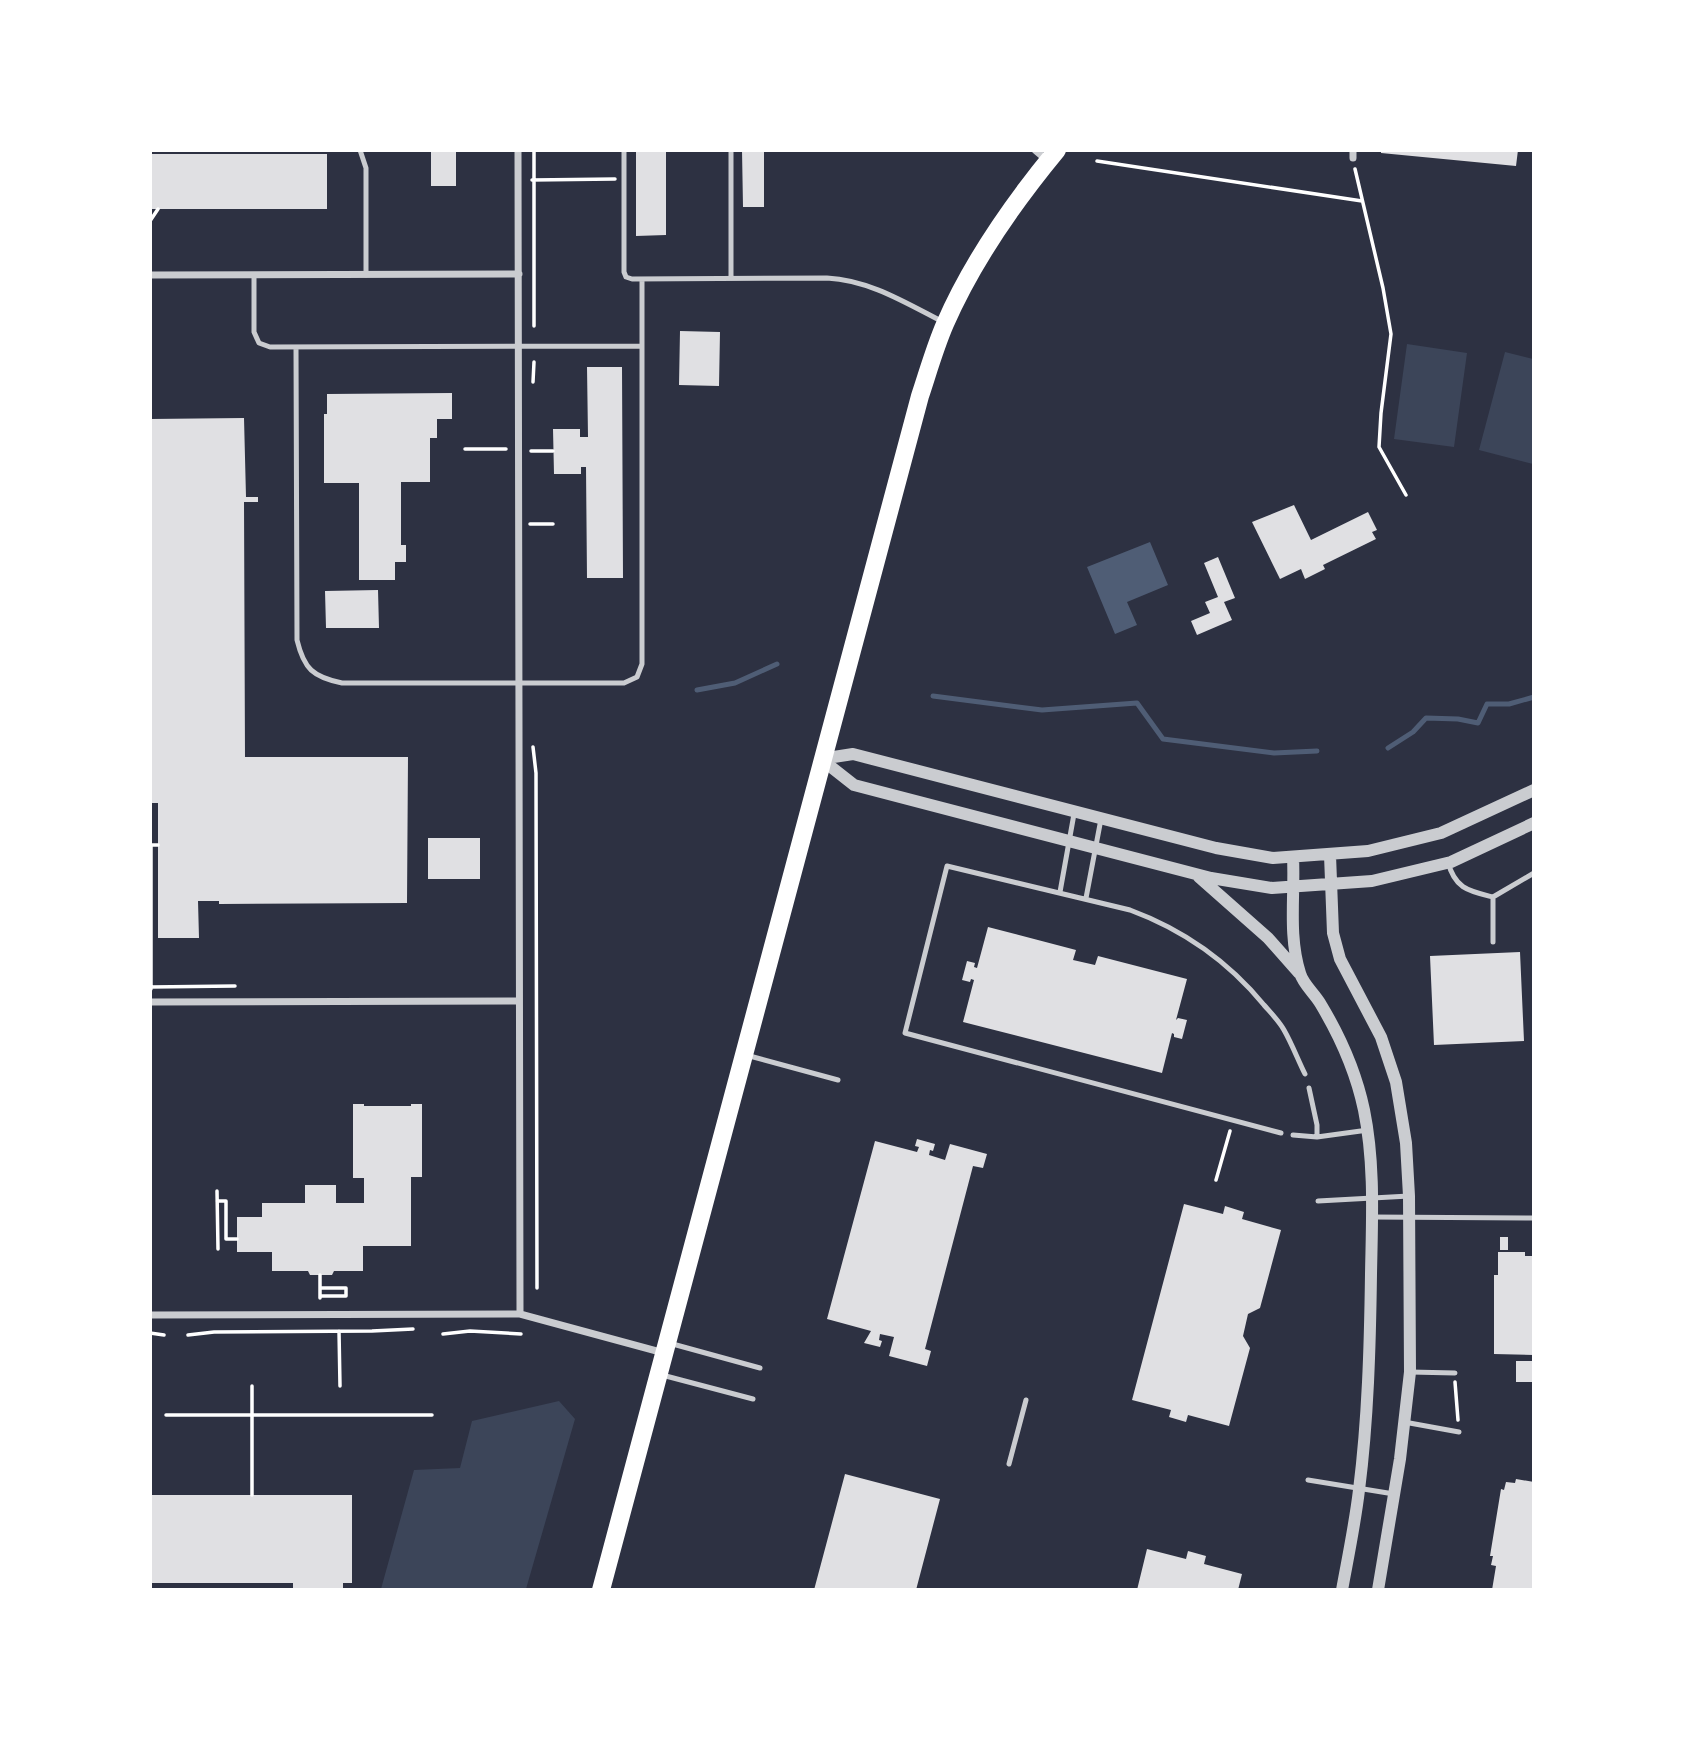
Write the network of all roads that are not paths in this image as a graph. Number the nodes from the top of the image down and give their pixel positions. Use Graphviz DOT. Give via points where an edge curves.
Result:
graph roads {
  1 [pos="360,150"];
  2 [pos="519,150"];
  3 [pos="624,150"];
  4 [pos="731,150"];
  5 [pos="1047,154"];
  6 [pos="519,274"];
  7 [pos="150,275"];
  8 [pos="254,275"];
  9 [pos="366,275"];
  10 [pos="731,278"];
  11 [pos="642,279"];
  12 [pos="945,323"];
  13 [pos="519,346"];
  14 [pos="642,346"];
  15 [pos="296,347"];
  16 [pos="519,683"];
  17 [pos="821,759"];
  18 [pos="1534,790"];
  19 [pos="1075,810"];
  20 [pos="1101,818"];
  21 [pos="1534,823"];
  22 [pos="1069,840"];
  23 [pos="1096,847"];
  24 [pos="1330,855"];
  25 [pos="1293,857"];
  26 [pos="1448,863"];
  27 [pos="1534,873"];
  28 [pos="1196,874"];
  29 [pos="1330,885"];
  30 [pos="1295,887"];
  31 [pos="1059,892"];
  32 [pos="1493,897"];
  33 [pos="1086,898"];
  34 [pos="1493,942"];
  35 [pos="1300,975"];
  36 [pos="519,1001"];
  37 [pos="151,1002"];
  38 [pos="745,1055"];
  39 [pos="1305,1074"];
  40 [pos="838,1080"];
  41 [pos="1309,1088"];
  42 [pos="1368,1130"];
  43 [pos="1281,1133"];
  44 [pos="1293,1135"];
  45 [pos="1317,1137"];
  46 [pos="1409,1196"];
  47 [pos="1372,1198"];
  48 [pos="1318,1201"];
  49 [pos="1409,1216"];
  50 [pos="1372,1217"];
  51 [pos="1534,1218"];
  52 [pos="520,1314"];
  53 [pos="150,1315"];
  54 [pos="666,1348"];
  55 [pos="761,1367"];
  56 [pos="1410,1372"];
  57 [pos="1455,1373"];
  58 [pos="659,1374"];
  59 [pos="753,1399"];
  60 [pos="1026,1400"];
  61 [pos="1404,1422"];
  62 [pos="1459,1432"];
  63 [pos="1009,1464"];
  64 [pos="1308,1480"];
  65 [pos="1359,1489"];
  66 [pos="1394,1494"];
  67 [pos="601,1590"];
  68 [pos="1342,1590"];
  69 [pos="1378,1590"];
  1 -- 9 [label="lane" via="366,168"];
  2 -- 6 [label="street"];
  3 -- 11 [label="lane" via="624,272 629,278"];
  4 -- 10 [label="lane"];
  5 -- 12 [label="main road"];
  6 -- 9 [label="street"];
  6 -- 13 [label="street"];
  7 -- 8 [label="street"];
  8 -- 9 [label="street"];
  8 -- 15 [label="lane" via="256,338 270,347"];
  10 -- 11 [label="lane"];
  10 -- 12 [label="lane" via="851,280"];
  11 -- 14 [label="lane"];
  12 -- 17 [label="main road" via="920,396"];
  13 -- 14 [label="lane"];
  13 -- 15 [label="lane"];
  13 -- 16 [label="street"];
  14 -- 16 [label="lane" via="640,671 624,683"];
  15 -- 16 [label="lane" via="297,640 301,658 310,671 342,683"];
  16 -- 36 [label="street"];
  17 -- 19 [label="street" via="853,754"];
  17 -- 22 [label="street" via="853,785"];
  17 -- 38 [label="main road"];
  18 -- 24 [label="street" via="1441,834"];
  19 -- 20 [label="street"];
  19 -- 22 [label="lane"];
  20 -- 23 [label="lane"];
  20 -- 25 [label="street" via="1216,848"];
  21 -- 26 [label="street"];
  22 -- 23 [label="street"];
  22 -- 31 [label="lane"];
  23 -- 28 [label="street"];
  23 -- 33 [label="lane"];
  24 -- 25 [label="street"];
  24 -- 29 [label="street"];
  25 -- 30 [label="street"];
  26 -- 29 [label="street" via="1372,881"];
  26 -- 32 [label="lane" via="1465,890"];
  27 -- 32 [label="lane"];
  28 -- 30 [label="street" via="1272,888"];
  28 -- 35 [label="street" via="1261,932"];
  29 -- 30 [label="street"];
  29 -- 46 [label="street" via="1340,959 1381,1037 1396,1082"];
  30 -- 35 [label="street" via="1292,919"];
  31 -- 33 [label="lane"];
  31 -- 43 [label="lane" via="947,866 905,1033"];
  32 -- 34 [label="lane"];
  33 -- 39 [label="lane" via="1156,919 1208,949 1237,974 1283,1029"];
  35 -- 42 [label="street" via="1343,1046"];
  36 -- 37 [label="street"];
  36 -- 52 [label="street"];
  38 -- 40 [label="lane"];
  38 -- 54 [label="main road"];
  41 -- 45 [label="lane"];
  42 -- 45 [label="lane"];
  42 -- 47 [label="street"];
  44 -- 45 [label="lane"];
  46 -- 47 [label="lane"];
  46 -- 49 [label="street"];
  47 -- 48 [label="lane"];
  47 -- 50 [label="street"];
  49 -- 50 [label="lane"];
  49 -- 51 [label="lane"];
  49 -- 56 [label="street"];
  50 -- 65 [label="street" via="1369,1376"];
  52 -- 53 [label="street"];
  52 -- 54 [label="street"];
  54 -- 55 [label="lane"];
  54 -- 58 [label="main road"];
  56 -- 57 [label="lane"];
  56 -- 61 [label="street"];
  58 -- 59 [label="lane"];
  58 -- 67 [label="main road"];
  60 -- 63 [label="lane"];
  61 -- 62 [label="lane"];
  61 -- 66 [label="street"];
  64 -- 65 [label="lane"];
  65 -- 66 [label="lane"];
  65 -- 68 [label="street"];
  66 -- 69 [label="street"];
}
